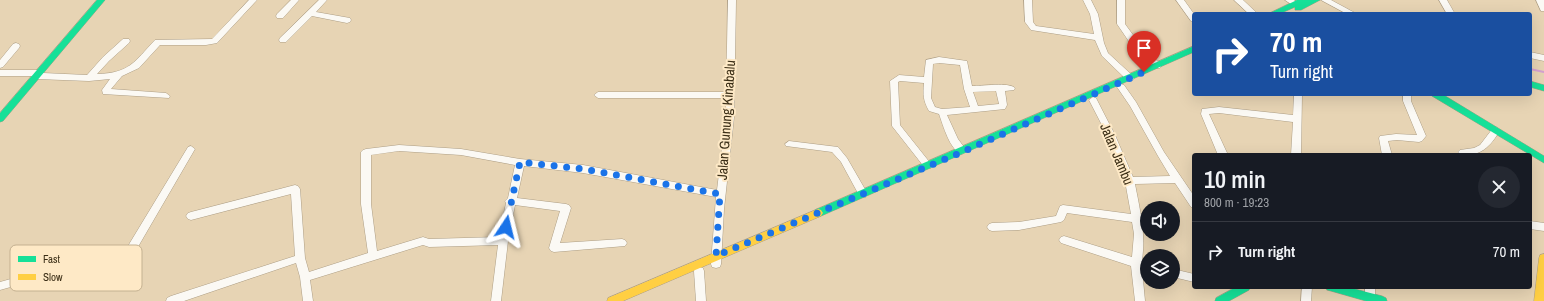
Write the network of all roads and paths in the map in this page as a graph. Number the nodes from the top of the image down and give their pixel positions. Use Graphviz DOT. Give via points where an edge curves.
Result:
graph roads {
  1 [pos="101,0"];
  2 [pos="253,0"];
  3 [pos="295,0"];
  4 [pos="323,0"];
  5 [pos="732,0"];
  6 [pos="1028,0"];
  7 [pos="1087,0"];
  8 [pos="1121,0"];
  9 [pos="1180,0"];
  10 [pos="1238,0"];
  11 [pos="1316,0"];
  12 [pos="1324,0"];
  13 [pos="1443,0"];
  14 [pos="1540,0"];
  15 [pos="1295,6"];
  16 [pos="1544,9"];
  17 [pos="1252,12"];
  18 [pos="1278,12"];
  19 [pos="1303,12"];
  20 [pos="1349,12"];
  21 [pos="1450,12"];
  22 [pos="310,13"];
  23 [pos="280,16"];
  24 [pos="1192,16"];
  25 [pos="347,20"];
  26 [pos="1100,38"];
  27 [pos="283,40"];
  28 [pos="126,41"];
  29 [pos="16,46"];
  30 [pos="1192,50"];
  31 [pos="1532,55"];
  32 [pos="1192,56"];
  33 [pos="1544,58"];
  34 [pos="0,65"];
  35 [pos="1157,66"];
  36 [pos="0,73"];
  37 [pos="118,74"];
  38 [pos="38,75"];
  39 [pos="89,78"];
  40 [pos="1130,78"];
  41 [pos="927,80"];
  42 [pos="1532,85"];
  43 [pos="1000,87"];
  44 [pos="1121,87"];
  45 [pos="1011,88"];
  46 [pos="1544,88"];
  47 [pos="968,89"];
  48 [pos="598,95"];
  49 [pos="730,95"];
  50 [pos="166,96"];
  51 [pos="1298,96"];
  52 [pos="1407,96"];
  53 [pos="1438,96"];
  54 [pos="1094,100"];
  55 [pos="975,110"];
  56 [pos="942,112"];
  57 [pos="0,119"];
  58 [pos="1298,119"];
  59 [pos="1041,120"];
  60 [pos="1496,130"];
  61 [pos="789,144"];
  62 [pos="191,148"];
  63 [pos="1463,152"];
  64 [pos="1222,153"];
  65 [pos="1296,153"];
  66 [pos="1387,153"];
  67 [pos="958,155"];
  68 [pos="1544,160"];
  69 [pos="520,162"];
  70 [pos="928,166"];
  71 [pos="1178,179"];
  72 [pos="1130,181"];
  73 [pos="720,194"];
  74 [pos="863,194"];
  75 [pos="510,201"];
  76 [pos="1192,201"];
  77 [pos="191,216"];
  78 [pos="1136,219"];
  79 [pos="1532,225"];
  80 [pos="992,227"];
  81 [pos="1544,227"];
  82 [pos="1064,240"];
  83 [pos="503,241"];
  84 [pos="622,242"];
  85 [pos="133,245"];
  86 [pos="373,256"];
  87 [pos="300,258"];
  88 [pos="1544,258"];
  89 [pos="716,260"];
  90 [pos="1136,264"];
  91 [pos="1140,265"];
  92 [pos="699,271"];
  93 [pos="1180,275"];
  94 [pos="305,277"];
  95 [pos="1192,278"];
  96 [pos="10,283"];
  97 [pos="0,286"];
  98 [pos="1238,289"];
  99 [pos="1307,289"];
  100 [pos="1347,289"];
  101 [pos="1370,292"];
  102 [pos="171,301"];
  103 [pos="308,301"];
  104 [pos="496,301"];
  105 [pos="612,301"];
  106 [pos="632,301"];
  107 [pos="701,301"];
  108 [pos="1140,301"];
  109 [pos="1220,301"];
  110 [pos="1306,301"];
  111 [pos="1382,301"];
  112 [pos="1539,301"];
  1 -- 38 [label="main road"];
  2 -- 37 [label="street" via="214,41 158,42 133,68"];
  3 -- 23 [label="street"];
  4 -- 22 [label="street"];
  5 -- 49 [label="street, Jalan Gunung Kinabalu"];
  6 -- 26 [label="street" via="1029,22 1034,28"];
  7 -- 26 [label="street" via="1094,14"];
  8 -- 35 [label="street" via="1121,24"];
  9 -- 24 [label="street"];
  10 -- 17 [label="street"];
  11 -- 15 [label="main road"];
  12 -- 20 [label="street"];
  13 -- 21 [label="street"];
  14 -- 16 [label="street"];
  15 -- 18 [label="main road"];
  15 -- 19 [label="main road"];
  22 -- 25 [label="street"];
  22 -- 27 [label="street"];
  26 -- 40 [label="street" via="1105,54"];
  28 -- 39 [label="street"];
  29 -- 34 [label="street"];
  30 -- 35 [label="main road"];
  31 -- 33 [label="street"];
  32 -- 44 [label="main road"];
  35 -- 40 [label="main road"];
  36 -- 38 [label="street"];
  37 -- 39 [label="street"];
  37 -- 50 [label="street" via="106,92"];
  38 -- 39 [label="street"];
  38 -- 57 [label="main road"];
  40 -- 59 [label="main road"];
  41 -- 47 [label="street" via="928,64 931,60 962,62 966,66"];
  41 -- 56 [label="street" via="927,98 932,109"];
  41 -- 70 [label="street" via="899,78 894,81 896,126"];
  42 -- 46 [label="main road"];
  43 -- 45 [label="street"];
  43 -- 47 [label="street"];
  43 -- 55 [label="street" via="1003,106"];
  44 -- 54 [label="main road"];
  44 -- 71 [label="street"];
  47 -- 55 [label="street"];
  48 -- 49 [label="street"];
  49 -- 73 [label="street, Jalan Gunung Kinabalu" via="730,117"];
  51 -- 58 [label="street"];
  52 -- 66 [label="street" via="1422,136 1419,139 1383,138"];
  53 -- 60 [label="main road"];
  54 -- 59 [label="main road"];
  54 -- 72 [label="street, Jalan Jambu"];
  55 -- 56 [label="street"];
  56 -- 67 [label="street"];
  58 -- 64 [label="street" via="1219,110 1206,111 1205,114"];
  58 -- 65 [label="street"];
  59 -- 67 [label="main road"];
  60 -- 63 [label="street" via="1488,144 1474,153"];
  60 -- 68 [label="main road"];
  61 -- 74 [label="street" via="835,148"];
  62 -- 85 [label="street"];
  67 -- 70 [label="main road"];
  67 -- 89 [label="main road"];
  69 -- 73 [label="street" via="583,169"];
  69 -- 75 [label="street"];
  69 -- 86 [label="street" via="428,149 366,152 366,204"];
  70 -- 74 [label="main road"];
  71 -- 72 [label="street"];
  71 -- 76 [label="street"];
  72 -- 78 [label="street, Jalan Jambu"];
  73 -- 89 [label="street, Jalan Gunung Kinabalu"];
  74 -- 89 [label="main road"];
  75 -- 83 [label="street"];
  75 -- 84 [label="street" via="566,208 554,248"];
  77 -- 87 [label="street" via="295,189"];
  78 -- 80 [label="street" via="1064,209 1058,219 1019,226"];
  78 -- 90 [label="street, Jalan Jambu" via="1140,246"];
  79 -- 81 [label="street"];
  82 -- 90 [label="street"];
  83 -- 86 [label="street" via="423,241"];
  83 -- 104 [label="street"];
  86 -- 94 [label="street"];
  87 -- 94 [label="street"];
  87 -- 102 [label="street"];
  88 -- 112 [label="main road"];
  89 -- 92 [label="main road"];
  89 -- 105 [label="main road"];
  90 -- 91 [label="street"];
  90 -- 108 [label="street, Jalan Jambu"];
  92 -- 106 [label="main road"];
  92 -- 107 [label="street"];
  93 -- 95 [label="street"];
  94 -- 103 [label="street"];
  96 -- 97 [label="street"];
  98 -- 109 [label="main road"];
  99 -- 110 [label="street"];
  100 -- 101 [label="main road"];
  101 -- 111 [label="main road"];
}
